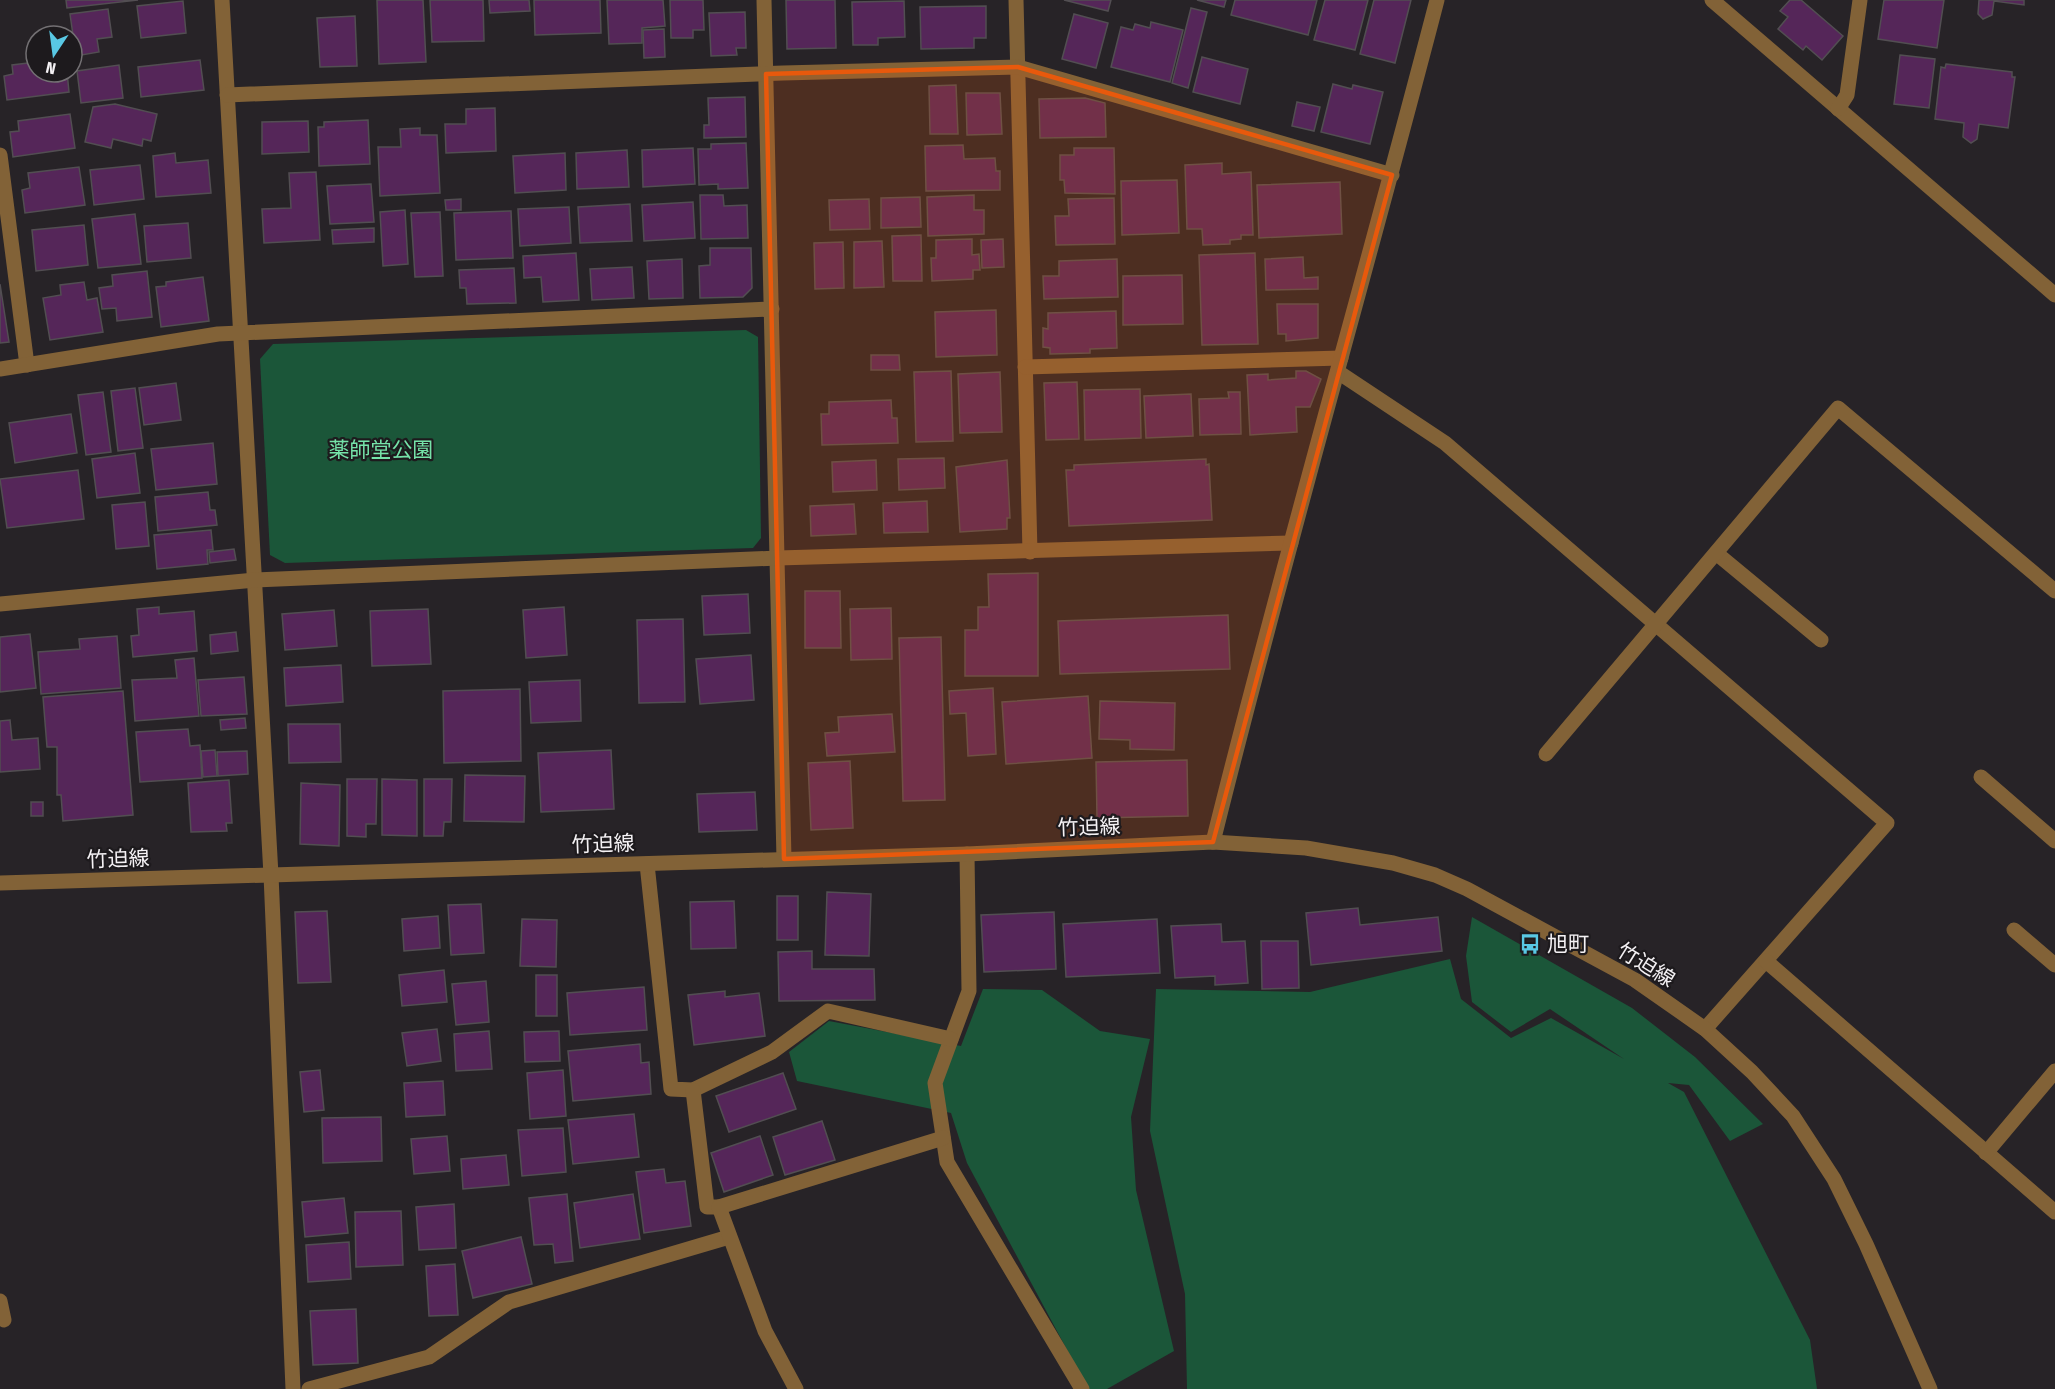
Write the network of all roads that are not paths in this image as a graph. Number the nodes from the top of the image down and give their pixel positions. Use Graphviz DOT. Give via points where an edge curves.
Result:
graph roads {
  1 [pos="222,0"];
  2 [pos="764,0"];
  3 [pos="1016,0"];
  4 [pos="1437,0"];
  5 [pos="1712,0"];
  6 [pos="1860,0"];
  7 [pos="1017,67"];
  8 [pos="766,74"];
  9 [pos="227,95"];
  10 [pos="1838,109"];
  11 [pos="0,155"];
  12 [pos="1392,175"];
  13 [pos="2055,295"];
  14 [pos="772,309"];
  15 [pos="240,334"];
  16 [pos="27,365"];
  17 [pos="1339,365"];
  18 [pos="1025,367"];
  19 [pos="0,369"];
  20 [pos="1291,543"];
  21 [pos="1030,552"];
  22 [pos="1716,553"];
  23 [pos="778,558"];
  24 [pos="255,580"];
  25 [pos="2055,591"];
  26 [pos="0,604"];
  27 [pos="1656,624"];
  28 [pos="1821,640"];
  29 [pos="1546,754"];
  30 [pos="1981,777"];
  31 [pos="1213,842"];
  32 [pos="2055,842"];
  33 [pos="967,854"];
  34 [pos="784,859"];
  35 [pos="647,864"];
  36 [pos="271,875"];
  37 [pos="0,883"];
  38 [pos="2014,930"];
  39 [pos="1766,961"];
  40 [pos="2055,964"];
  41 [pos="1705,1029"];
  42 [pos="951,1039"];
  43 [pos="2055,1071"];
  44 [pos="693,1090"];
  45 [pos="943,1138"];
  46 [pos="1986,1153"];
  47 [pos="719,1207"];
  48 [pos="2055,1212"];
  49 [pos="729,1237"];
  50 [pos="0,1301"];
  51 [pos="4,1320"];
  52 [pos="293,1389"];
  53 [pos="309,1389"];
  54 [pos="796,1389"];
  55 [pos="1082,1389"];
  56 [pos="1930,1389"];
  1 -- 9 [label="street"];
  2 -- 8 [label="street"];
  3 -- 7 [label="street"];
  4 -- 12 [label="street"];
  5 -- 10 [label="street"];
  6 -- 10 [label="street" via="1847,95"];
  7 -- 8 [label="street"];
  7 -- 12 [label="street"];
  7 -- 18 [label="street"];
  8 -- 9 [label="street"];
  8 -- 14 [label="street"];
  9 -- 15 [label="street"];
  10 -- 13 [label="street"];
  11 -- 16 [label="street"];
  12 -- 17 [label="street"];
  14 -- 15 [label="street"];
  14 -- 23 [label="street"];
  15 -- 16 [label="street" via="218,334"];
  15 -- 24 [label="street"];
  16 -- 19 [label="street"];
  17 -- 18 [label="street"];
  17 -- 20 [label="street"];
  17 -- 27 [label="street" via="1445,443"];
  18 -- 21 [label="street"];
  20 -- 21 [label="street"];
  20 -- 31 [label="street"];
  21 -- 23 [label="street"];
  22 -- 25 [label="street" via="1838,408"];
  22 -- 27 [label="street"];
  22 -- 28 [label="street"];
  23 -- 24 [label="street"];
  23 -- 34 [label="street"];
  24 -- 26 [label="street"];
  24 -- 36 [label="street"];
  27 -- 29 [label="street"];
  27 -- 39 [label="street" via="1887,824"];
  30 -- 32 [label="street"];
  31 -- 33 [label="street, 竹迫線"];
  31 -- 41 [label="street, 竹迫線" via="1306,848 1393,863 1435,875 1584,951"];
  33 -- 34 [label="street, 竹迫線"];
  33 -- 42 [label="street" via="969,991"];
  34 -- 35 [label="street, 竹迫線"];
  35 -- 36 [label="street, 竹迫線"];
  35 -- 44 [label="street" via="671,1089"];
  36 -- 37 [label="street, 竹迫線"];
  36 -- 52 [label="street"];
  38 -- 40 [label="street"];
  39 -- 41 [label="street"];
  39 -- 46 [label="street"];
  41 -- 56 [label="street, 竹迫線" via="1793,1116 1834,1179"];
  42 -- 44 [label="street" via="828,1011 772,1052"];
  42 -- 45 [label="street" via="935,1083"];
  43 -- 46 [label="street"];
  44 -- 47 [label="street" via="706,1206"];
  45 -- 47 [label="street"];
  45 -- 55 [label="street" via="946,1162"];
  46 -- 48 [label="street"];
  47 -- 49 [label="street"];
  49 -- 53 [label="street" via="509,1302 429,1357"];
  49 -- 54 [label="street" via="765,1331"];
  50 -- 51 [label="street"];
}
